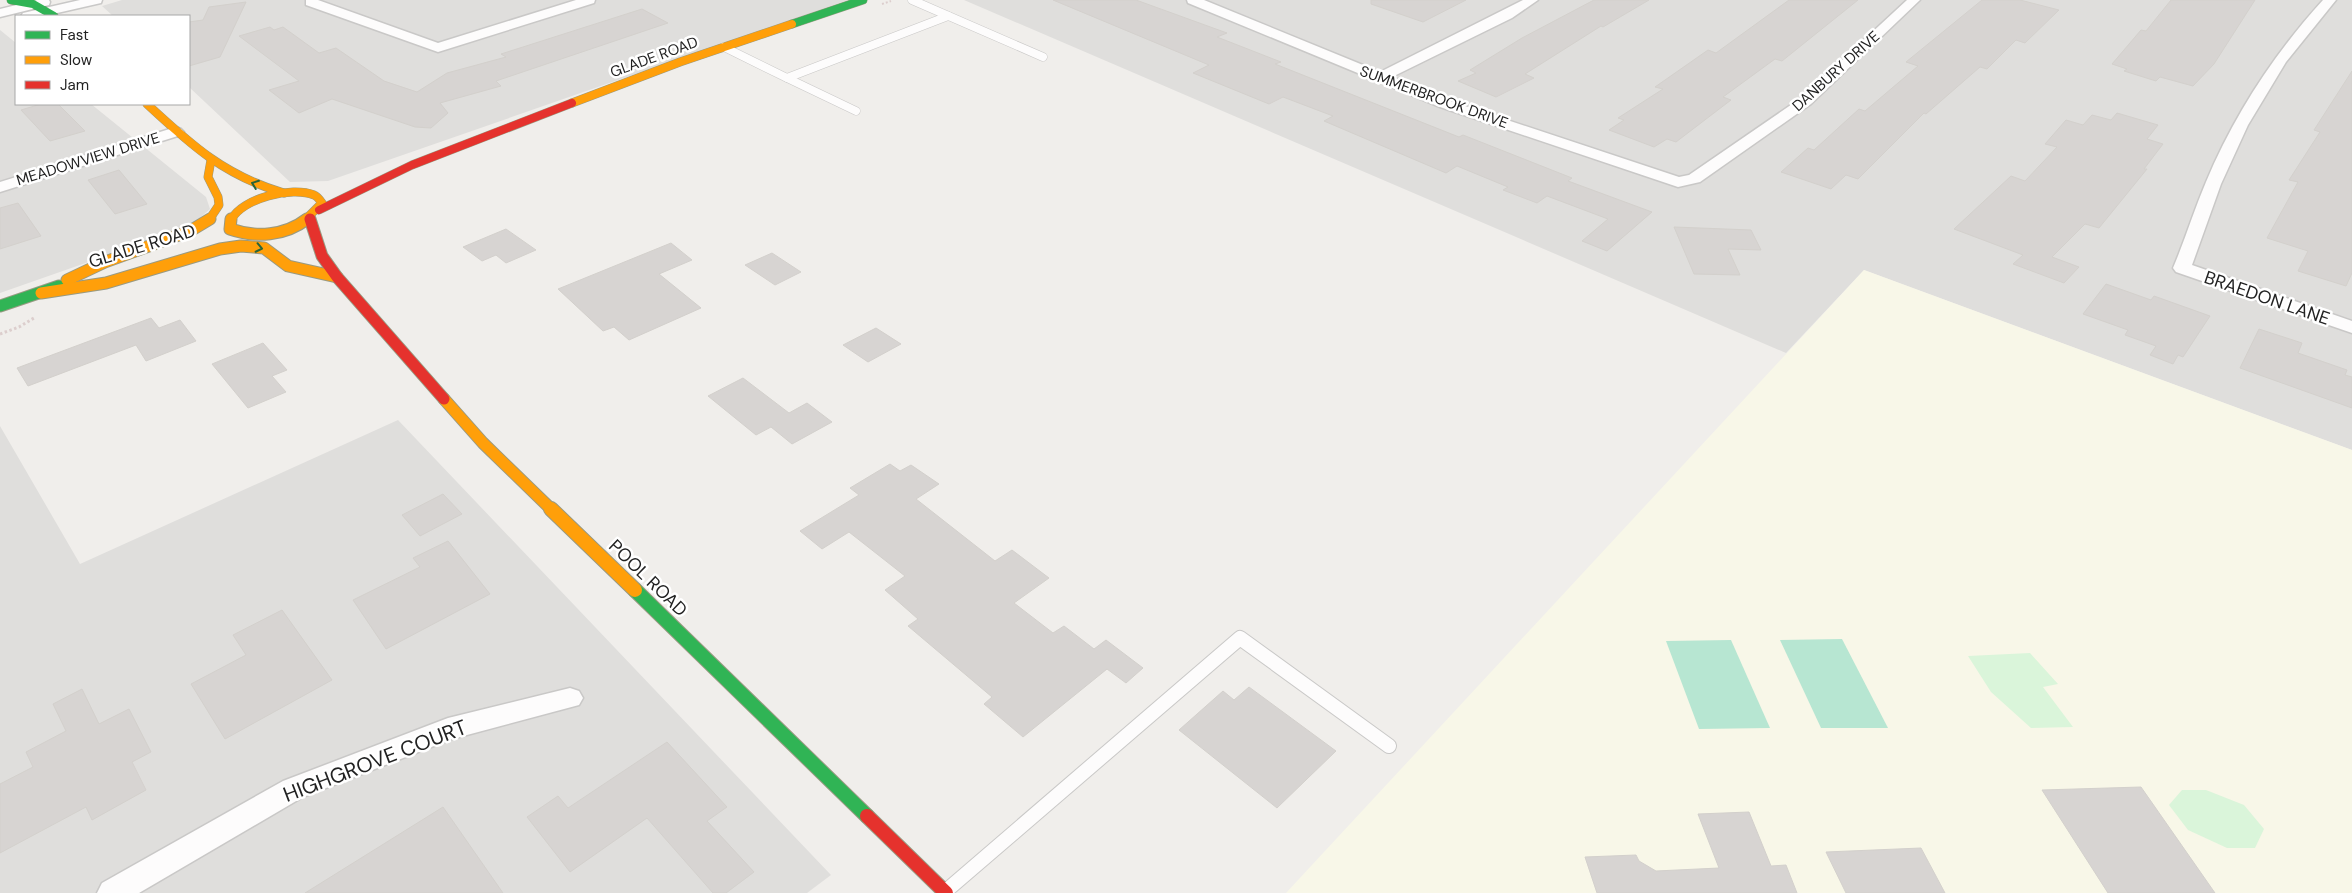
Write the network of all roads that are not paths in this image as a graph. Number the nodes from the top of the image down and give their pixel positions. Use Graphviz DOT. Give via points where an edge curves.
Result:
graph roads {
  1 [pos="11,0"];
  2 [pos="96,0"];
  3 [pos="589,0"];
  4 [pos="864,0"];
  5 [pos="912,0"];
  6 [pos="1193,0"];
  7 [pos="1532,0"];
  8 [pos="1914,0"];
  9 [pos="2330,0"];
  10 [pos="311,2"];
  11 [pos="51,9"];
  12 [pos="31,10"];
  13 [pos="0,13"];
  14 [pos="948,16"];
  15 [pos="15,19"];
  16 [pos="0,22"];
  17 [pos="724,47"];
  18 [pos="1043,57"];
  19 [pos="786,78"];
  20 [pos="1379,78"];
  21 [pos="148,105"];
  22 [pos="856,111"];
  23 [pos="176,132"];
  24 [pos="456,147"];
  25 [pos="211,160"];
  26 [pos="227,173"];
  27 [pos="358,178"];
  28 [pos="1678,182"];
  29 [pos="233,185"];
  30 [pos="0,187"];
  31 [pos="326,187"];
  32 [pos="299,192"];
  33 [pos="284,193"];
  34 [pos="236,198"];
  35 [pos="319,210"];
  36 [pos="232,215"];
  37 [pos="310,219"];
  38 [pos="259,235"];
  39 [pos="285,243"];
  40 [pos="308,257"];
  41 [pos="337,277"];
  42 [pos="41,292"];
  43 [pos="0,306"];
  44 [pos="2352,327"];
  45 [pos="570,698"];
  46 [pos="1389,746"];
  47 [pos="112,893"];
  48 [pos="946,893"];
  1 -- 12 [label="main road"];
  2 -- 11 [label="street"];
  3 -- 10 [label="street" via="438,48"];
  4 -- 17 [label="main road, GLADE ROAD"];
  5 -- 14 [label="lane"];
  6 -- 20 [label="street, SUMMERBROOK DRIVE"];
  7 -- 20 [label="street"];
  8 -- 28 [label="street, DANBURY DRIVE" via="1806,101 1694,179"];
  9 -- 44 [label="street, BRAEDON LANE" via="2294,39 2247,111 2217,173 2182,268"];
  11 -- 12 [label="street"];
  12 -- 13 [label="street"];
  14 -- 18 [label="lane"];
  14 -- 19 [label="lane"];
  15 -- 16 [label="street"];
  17 -- 19 [label="lane"];
  17 -- 24 [label="main road, GLADE ROAD"];
  19 -- 22 [label="lane"];
  20 -- 28 [label="street, SUMMERBROOK DRIVE" via="1445,104"];
  21 -- 23 [label="main road"];
  23 -- 25 [label="main road"];
  23 -- 30 [label="street, MEADOWVIEW DRIVE"];
  24 -- 27 [label="main road, GLADE ROAD"];
  24 -- 35 [label="main road, GLADE ROAD" via="358,188"];
  25 -- 26 [label="main road"];
  25 -- 42 [label="main road" via="208,177 219,205 208,221 105,262"];
  26 -- 29 [label="main road"];
  33 -- 26 [label="main road, one-way"];
  31 -- 32 [label="main road"];
  32 -- 33 [label="main road"];
  32 -- 35 [label="main road" via="319,197 322,203"];
  33 -- 36 [label="main road, GLADE ROAD" via="256,200"];
  34 -- 36 [label="main road"];
  35 -- 37 [label="main road, GLADE ROAD"];
  36 -- 38 [label="main road" via="228,224 235,232"];
  36 -- 42 [label="main road, GLADE ROAD" via="212,230"];
  37 -- 38 [label="main road, GLADE ROAD" via="297,226"];
  37 -- 41 [label="main road, POOL ROAD" via="322,256"];
  38 -- 39 [label="main road"];
  38 -- 42 [label="main road, GLADE ROAD" via="190,249 106,276"];
  40 -- 41 [label="main road, POOL ROAD"];
  42 -- 41 [label="main road, one-way" via="106,283 220,249 242,246 264,248 288,266"];
  41 -- 48 [label="main road, POOL ROAD" via="483,443"];
  42 -- 43 [label="main road, GLADE ROAD"];
  45 -- 47 [label="street, HIGHGROVE COURT" via="448,729 293,789"];
  46 -- 48 [label="lane" via="1240,638"];
}
